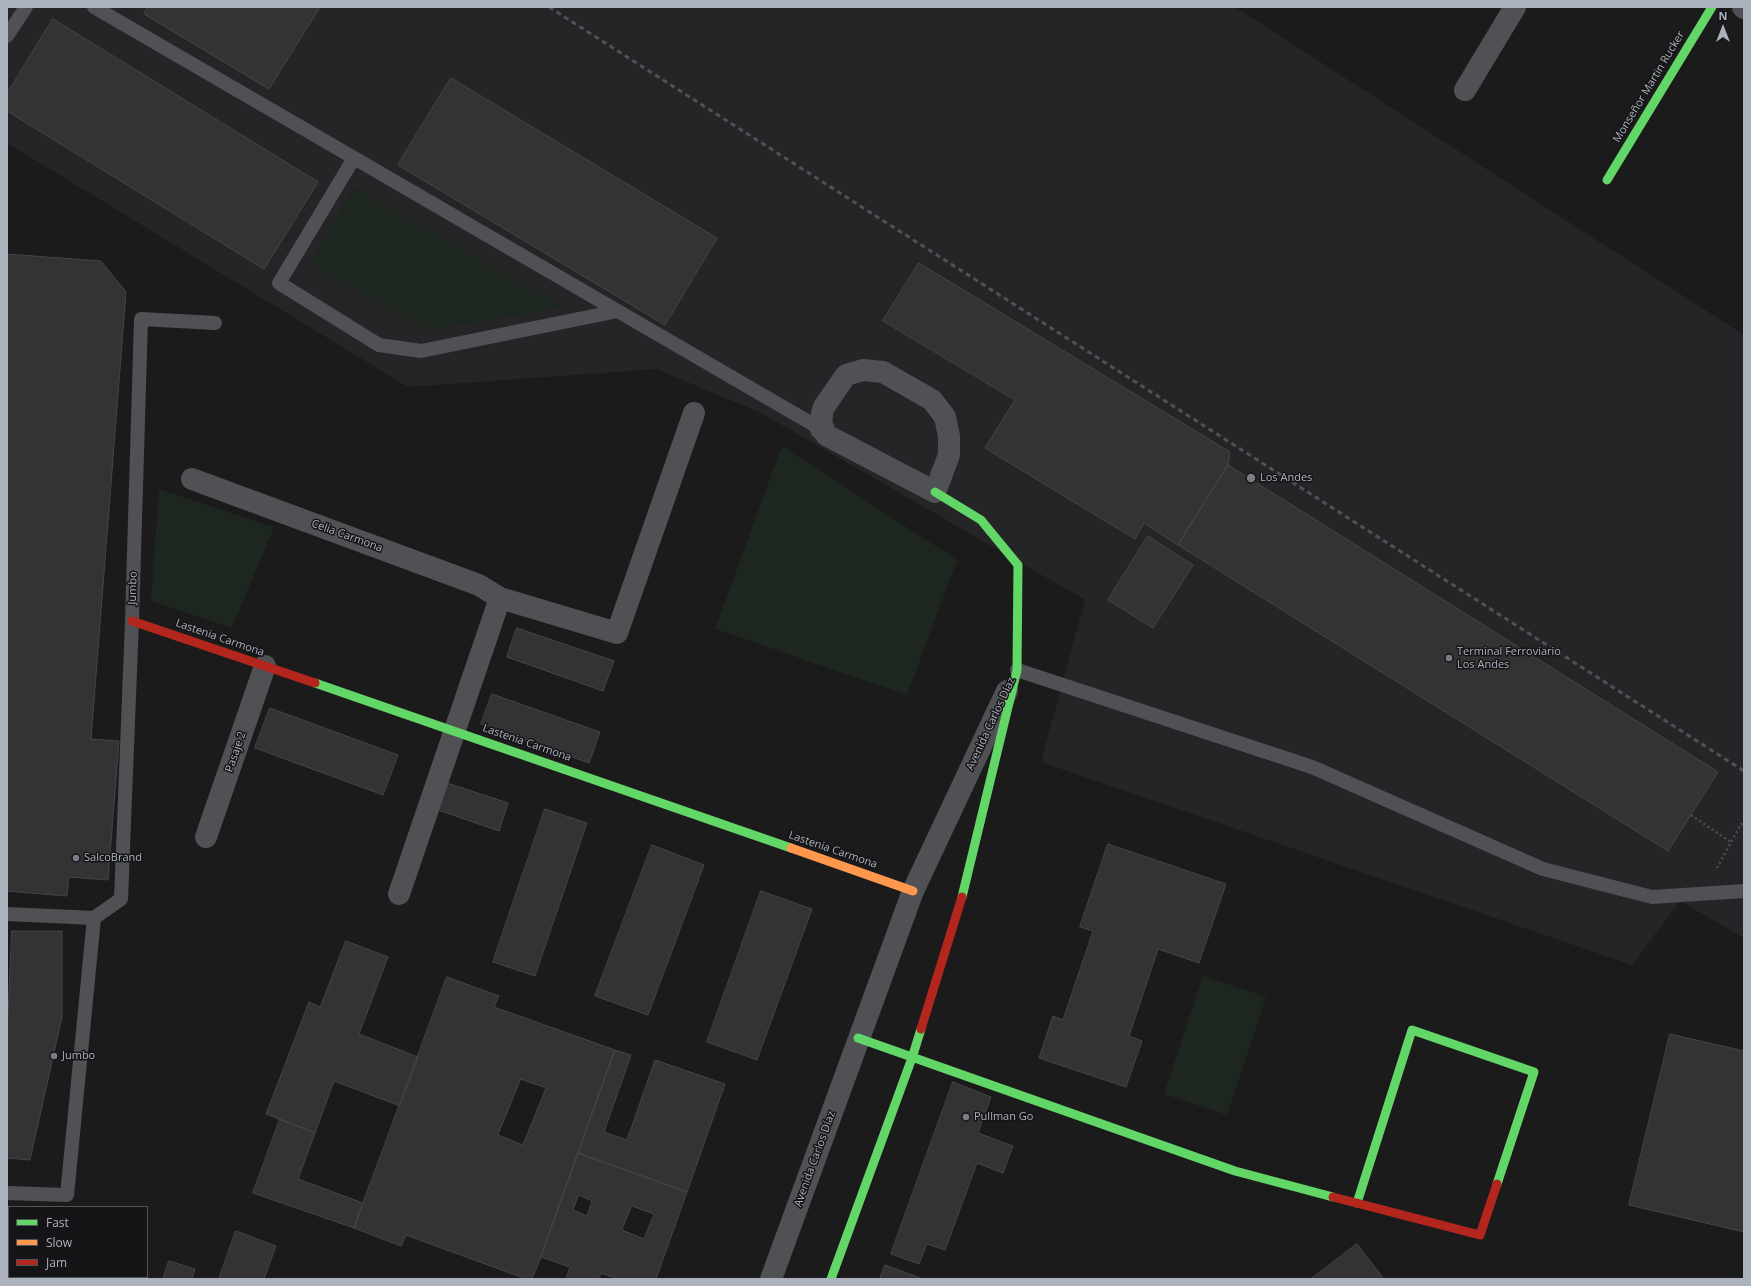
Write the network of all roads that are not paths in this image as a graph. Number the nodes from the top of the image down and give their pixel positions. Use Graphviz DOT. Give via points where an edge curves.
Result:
graph roads {
  1 [pos="26,7"];
  2 [pos="94,7"];
  3 [pos="1516,7"];
  4 [pos="1712,7"];
  5 [pos="7,36"];
  6 [pos="1465,90"];
  7 [pos="354,158"];
  8 [pos="1607,180"];
  9 [pos="618,311"];
  10 [pos="215,323"];
  11 [pos="694,413"];
  12 [pos="821,429"];
  13 [pos="192,480"];
  14 [pos="935,492"];
  15 [pos="500,598"];
  16 [pos="132,621"];
  17 [pos="265,666"];
  18 [pos="1017,670"];
  19 [pos="454,730"];
  20 [pos="206,837"];
  21 [pos="913,891"];
  22 [pos="1744,891"];
  23 [pos="399,894"];
  24 [pos="7,914"];
  25 [pos="94,918"];
  26 [pos="858,1038"];
  27 [pos="912,1058"];
  28 [pos="7,1193"];
  29 [pos="23,1200"];
  30 [pos="1357,1202"];
  31 [pos="771,1279"];
  32 [pos="832,1279"];
  1 -- 5 [label="lane"];
  2 -- 7 [label="lane"];
  3 -- 6 [label="street"];
  4 -- 8 [label="street, Monseñor Martin Rucker"];
  7 -- 9 [label="lane"];
  7 -- 9 [label="lane" via="279,283 379,345 421,350"];
  9 -- 12 [label="lane"];
  10 -- 16 [label="lane, Jumbo" via="141,319"];
  11 -- 15 [label="street, Celia Carmona" via="617,633"];
  12 -- 14 [label="street" via="823,427 826,435"];
  12 -- 14 [label="street" via="824,407 846,375 864,370 883,372 932,400 945,417 949,455"];
  13 -- 15 [label="street, Celia Carmona" via="479,585"];
  14 -- 18 [label="street" via="981,520 1018,566"];
  15 -- 19 [label="street"];
  16 -- 17 [label="street, Lastenia Carmona"];
  16 -- 25 [label="lane, Jumbo" via="121,899"];
  17 -- 19 [label="street, Lastenia Carmona"];
  17 -- 20 [label="street, Pasaje 2"];
  18 -- 21 [label="street, Avenida Carlos Díaz"];
  18 -- 22 [label="lane" via="1312,767 1543,869 1652,897"];
  18 -- 27 [label="street, Avenida Carlos Díaz" via="960,905"];
  19 -- 21 [label="street, Lastenia Carmona"];
  19 -- 23 [label="street"];
  21 -- 26 [label="street, Avenida Carlos Díaz"];
  24 -- 25 [label="lane"];
  25 -- 29 [label="lane" via="67,1195"];
  26 -- 27 [label="street"];
  26 -- 31 [label="street, Avenida Carlos Díaz"];
  27 -- 30 [label="street" via="1235,1171"];
  27 -- 32 [label="street, Avenida Carlos Díaz"];
  28 -- 29 [label="lane"];
  30 -- 30 [label="street" via="1412,1030 1534,1072 1480,1235"];
}
